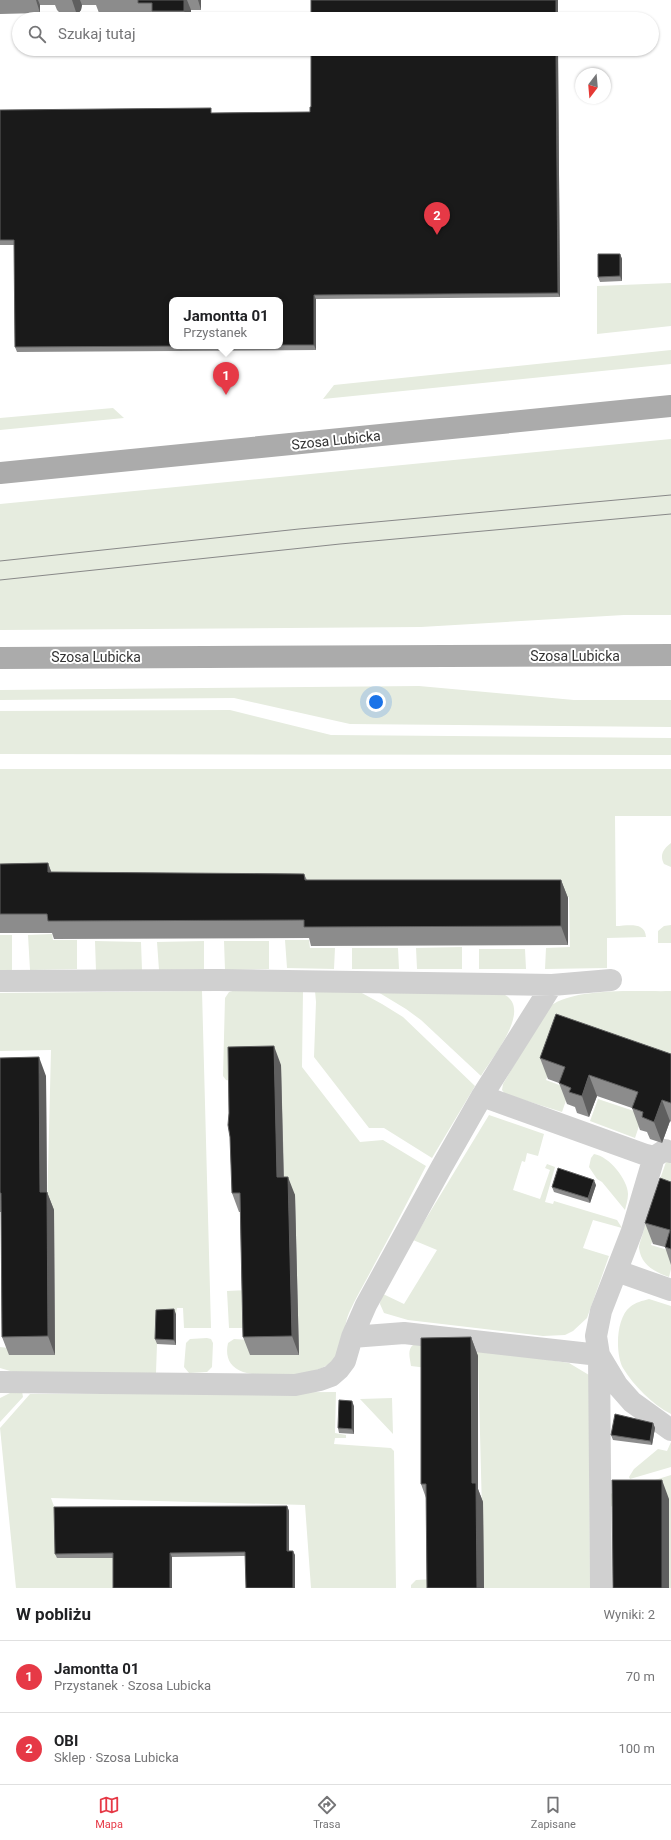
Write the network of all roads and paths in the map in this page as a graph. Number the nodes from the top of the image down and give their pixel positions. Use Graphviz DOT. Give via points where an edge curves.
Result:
graph roads {
  1 [pos="671,406"];
  2 [pos="0,473"];
  3 [pos="671,655"];
  4 [pos="0,658"];
  5 [pos="611,980"];
  6 [pos="0,981"];
  7 [pos="552,985"];
  8 [pos="482,1096"];
  9 [pos="663,1155"];
  10 [pos="617,1271"];
  11 [pos="671,1290"];
  12 [pos="352,1338"];
  13 [pos="599,1355"];
  14 [pos="0,1382"];
  15 [pos="671,1430"];
  16 [pos="601,1588"];
  1 -- 2 [label="main road, Szosa Lubicka"];
  3 -- 4 [label="main road, Szosa Lubicka"];
  5 -- 7 [label="street"];
  6 -- 7 [label="street" via="218,980"];
  7 -- 8 [label="street"];
  8 -- 9 [label="street"];
  8 -- 12 [label="street" via="366,1305"];
  9 -- 10 [label="street"];
  10 -- 11 [label="street"];
  10 -- 13 [label="street" via="601,1311 596,1336"];
  12 -- 13 [label="street" via="404,1332"];
  12 -- 14 [label="street" via="350,1350 339,1369 331,1376 307,1384"];
  13 -- 15 [label="street" via="617,1385 632,1402"];
  13 -- 16 [label="street"];
}
